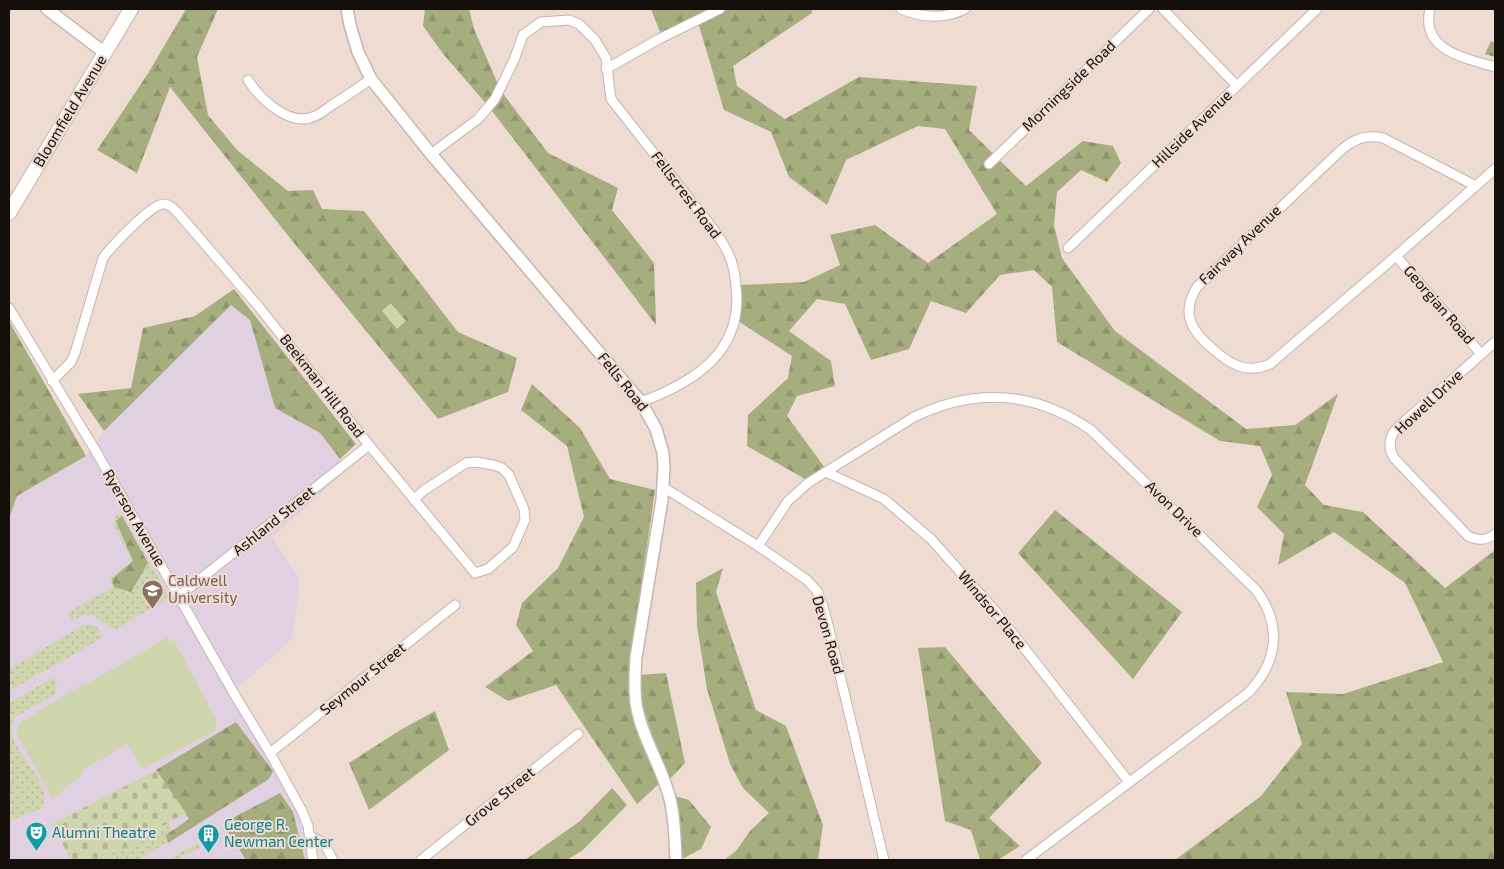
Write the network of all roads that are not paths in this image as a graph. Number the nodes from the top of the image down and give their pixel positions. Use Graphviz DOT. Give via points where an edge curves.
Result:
graph roads {
  1 [pos="46,9"];
  2 [pos="131,9"];
  3 [pos="348,9"];
  4 [pos="720,9"];
  5 [pos="901,9"];
  6 [pos="965,9"];
  7 [pos="1149,9"];
  8 [pos="1163,9"];
  9 [pos="1317,9"];
  10 [pos="1430,9"];
  11 [pos="105,53"];
  12 [pos="1495,67"];
  13 [pos="606,69"];
  14 [pos="370,79"];
  15 [pos="248,80"];
  16 [pos="1237,86"];
  17 [pos="431,154"];
  18 [pos="989,164"];
  19 [pos="1495,168"];
  20 [pos="1476,186"];
  21 [pos="9,213"];
  22 [pos="1068,248"];
  23 [pos="1396,256"];
  24 [pos="9,308"];
  25 [pos="1495,342"];
  26 [pos="1481,354"];
  27 [pos="52,381"];
  28 [pos="641,402"];
  29 [pos="369,445"];
  30 [pos="826,472"];
  31 [pos="663,487"];
  32 [pos="414,500"];
  33 [pos="1495,534"];
  34 [pos="758,546"];
  35 [pos="179,596"];
  36 [pos="455,605"];
  37 [pos="578,734"];
  38 [pos="270,754"];
  39 [pos="1128,782"];
  40 [pos="310,836"];
  41 [pos="313,860"];
  42 [pos="333,860"];
  43 [pos="421,860"];
  44 [pos="675,860"];
  45 [pos="884,860"];
  46 [pos="1026,860"];
  1 -- 11 [label="street"];
  2 -- 11 [label="main road, Bloomfield Avenue"];
  3 -- 14 [label="street, Fells Road" via="358,52"];
  4 -- 13 [label="street"];
  5 -- 6 [label="street" via="935,16"];
  7 -- 18 [label="street, Morningside Road"];
  8 -- 16 [label="street"];
  9 -- 16 [label="street, Hillside Avenue"];
  10 -- 12 [label="street" via="1430,30 1436,42 1452,53"];
  11 -- 21 [label="main road, Bloomfield Avenue"];
  13 -- 17 [label="street, Fellscrest Road" via="606,58 595,40 579,24 569,20 540,22 523,35 495,99 478,119"];
  13 -- 28 [label="street, Fellscrest Road" via="611,99 711,225 734,268 737,307 734,324 717,356 666,393"];
  14 -- 15 [label="street" via="314,117 303,119 282,114"];
  14 -- 17 [label="street, Fells Road"];
  16 -- 22 [label="street, Hillside Avenue"];
  17 -- 28 [label="street, Fells Road"];
  19 -- 20 [label="street, Fairway Avenue"];
  20 -- 23 [label="street, Fairway Avenue"];
  20 -- 23 [label="street, Fairway Avenue" via="1383,138 1355,139 1202,282 1191,299 1192,326 1199,338 1229,363 1243,368 1264,367 1281,356"];
  23 -- 26 [label="street, Georgian Road"];
  24 -- 27 [label="street, Ryerson Avenue"];
  25 -- 26 [label="street, Howell Drive"];
  26 -- 33 [label="street, Howell Drive" via="1396,429 1390,440 1390,449 1394,458 1468,536 1480,540"];
  27 -- 29 [label="street, Beekman Hill Road" via="75,353 103,258 146,215 160,204 165,204 177,212 259,307"];
  27 -- 35 [label="street, Ryerson Avenue"];
  28 -- 31 [label="street, Fells Road" via="660,441"];
  29 -- 32 [label="street, Beekman Hill Road"];
  29 -- 35 [label="street, Ashland Street"];
  30 -- 34 [label="street, Avon Drive" via="808,483 788,502"];
  30 -- 39 [label="street, Windsor Place" via="884,499 931,539 996,612"];
  30 -- 39 [label="street, Avon Drive" via="914,417 945,404 996,397 1032,402 1062,412 1091,430 1252,586 1265,604 1274,633 1272,655 1263,676 1248,693"];
  31 -- 34 [label="street, Devon Road"];
  31 -- 44 [label="street, Fells Road" via="635,680 636,705 670,798"];
  32 -- 32 [label="street, Beekman Hill Road" via="475,573 488,569 513,547 525,520 524,509 509,475 502,468 476,462 466,463"];
  34 -- 45 [label="street, Devon Road" via="807,580 822,603"];
  35 -- 38 [label="street, Ryerson Avenue"];
  36 -- 38 [label="street, Seymour Street"];
  37 -- 43 [label="street, Grove Street"];
  38 -- 40 [label="street, Ryerson Avenue" via="302,811"];
  39 -- 46 [label="street, Avon Drive"];
  40 -- 41 [label="street, Ryerson Avenue"];
  40 -- 42 [label="street" via="324,843"];
}
